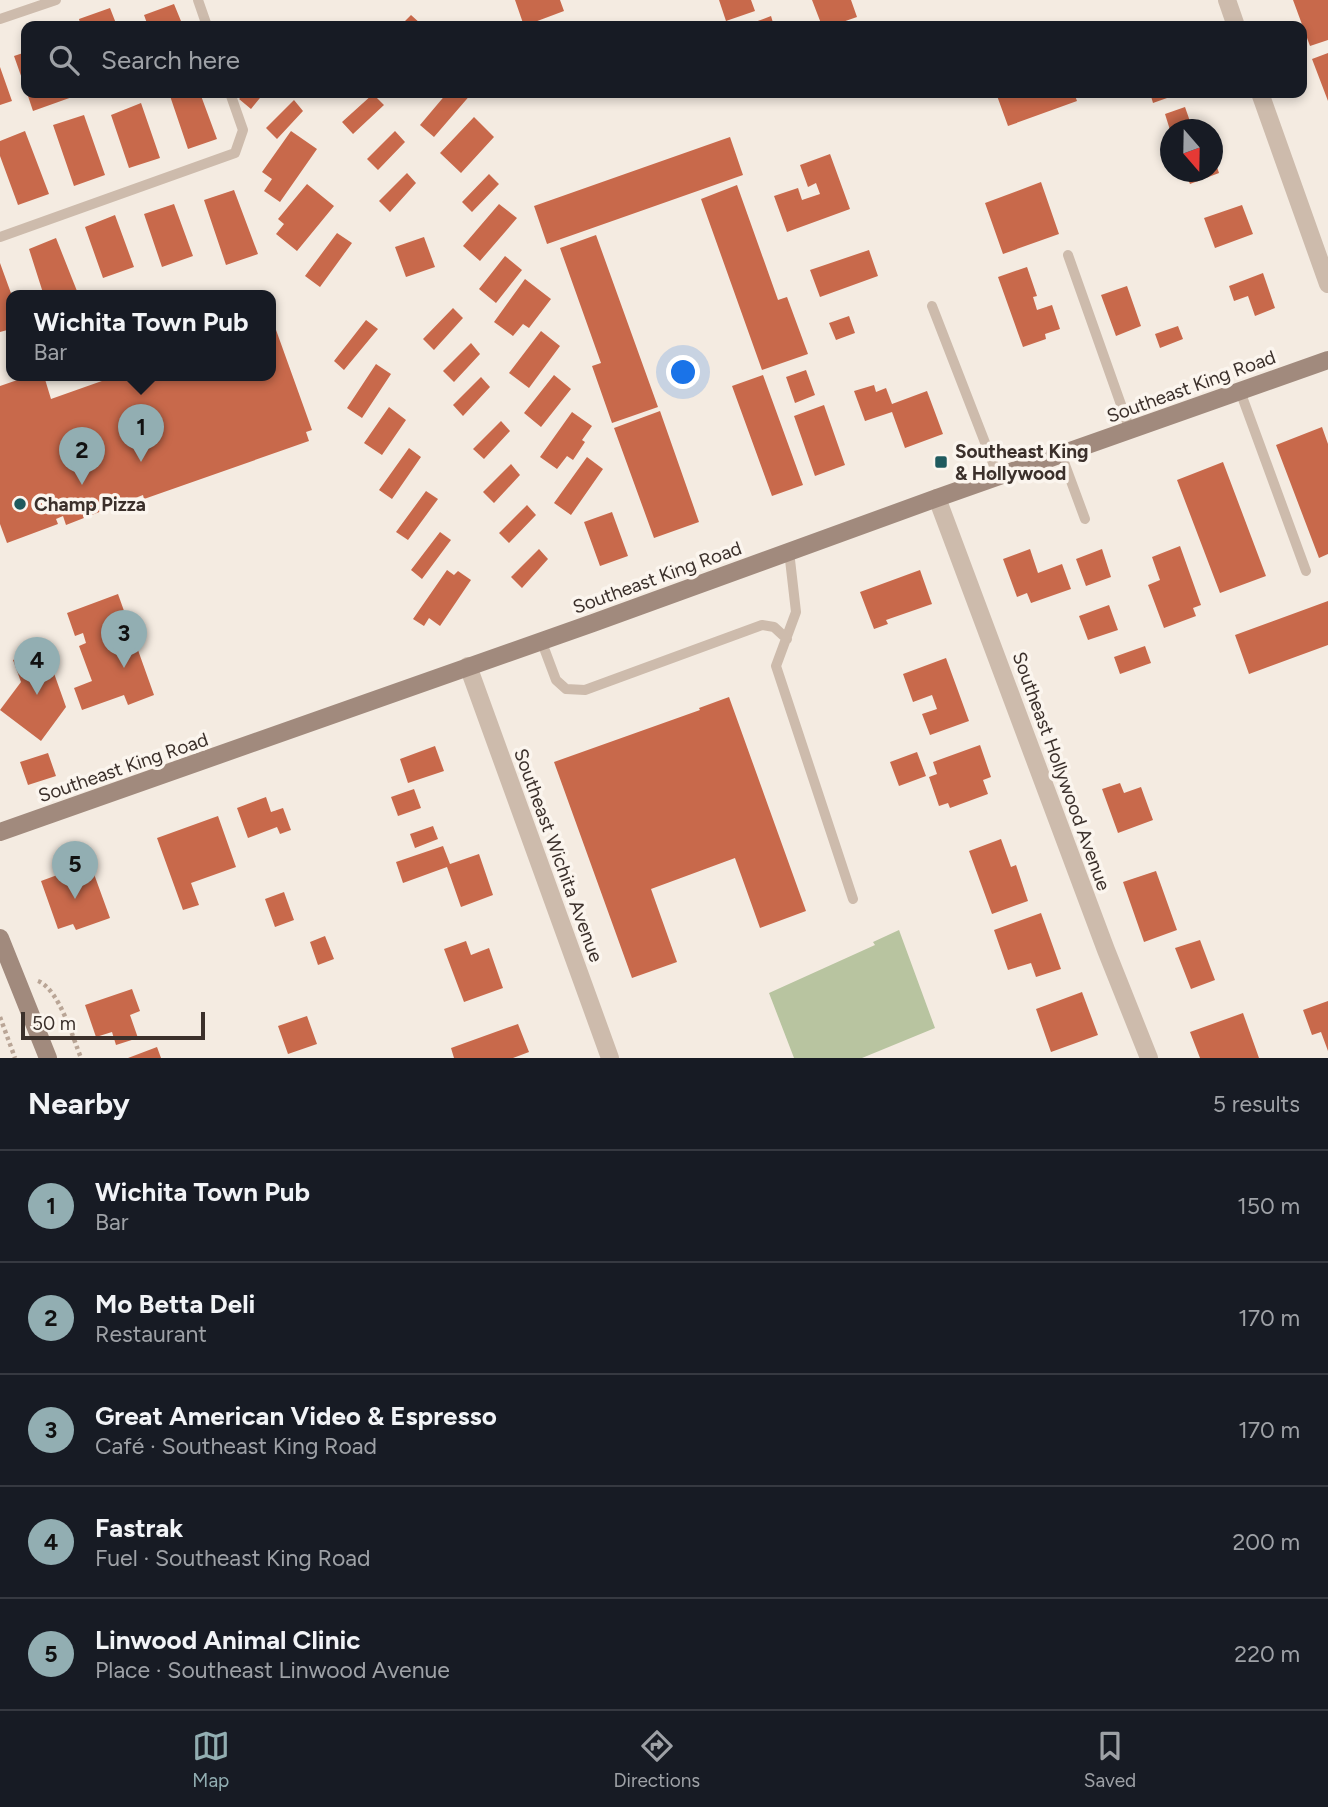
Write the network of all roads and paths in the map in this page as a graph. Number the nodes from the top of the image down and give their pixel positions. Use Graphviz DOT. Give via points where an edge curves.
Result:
graph roads {
  1 [pos="56,0"];
  2 [pos="198,0"];
  3 [pos="1227,0"];
  4 [pos="0,19"];
  5 [pos="205,21"];
  6 [pos="1234,21"];
  7 [pos="232,98"];
  8 [pos="1262,98"];
  9 [pos="0,237"];
  10 [pos="1068,256"];
  11 [pos="1328,284"];
  12 [pos="932,306"];
  13 [pos="1328,360"];
  14 [pos="1240,391"];
  15 [pos="1130,430"];
  16 [pos="1062,454"];
  17 [pos="998,476"];
  18 [pos="937,498"];
  19 [pos="1085,519"];
  20 [pos="789,551"];
  21 [pos="1306,571"];
  22 [pos="787,639"];
  23 [pos="541,640"];
  24 [pos="468,666"];
  25 [pos="0,832"];
  26 [pos="853,899"];
  27 [pos="0,938"];
  28 [pos="62,1011"];
  29 [pos="0,1017"];
  30 [pos="15,1058"];
  31 [pos="48,1058"];
  32 [pos="81,1058"];
  33 [pos="610,1058"];
  34 [pos="1149,1058"];
  1 -- 4 [label="lane"];
  2 -- 5 [label="lane"];
  3 -- 6 [label="street"];
  7 -- 9 [label="lane" via="243,130 235,153"];
  8 -- 11 [label="street"];
  10 -- 15 [label="lane"];
  12 -- 17 [label="lane"];
  13 -- 14 [label="main road, Southeast King Road"];
  14 -- 15 [label="main road, Southeast King Road"];
  14 -- 21 [label="lane"];
  15 -- 16 [label="main road, Southeast King Road"];
  16 -- 17 [label="main road, Southeast King Road"];
  16 -- 19 [label="lane"];
  17 -- 18 [label="main road, Southeast King Road"];
  18 -- 20 [label="main road, Southeast King Road"];
  18 -- 34 [label="street, Southeast Hollywood Avenue"];
  20 -- 22 [label="lane" via="796,612"];
  20 -- 23 [label="main road, Southeast King Road"];
  22 -- 23 [label="lane" via="774,626 762,625 585,690 566,689 556,680"];
  22 -- 26 [label="lane" via="776,666"];
  23 -- 24 [label="main road, Southeast King Road"];
  24 -- 25 [label="main road, Southeast King Road"];
  24 -- 33 [label="street, Southeast Wichita Avenue"];
  27 -- 31 [label="main road"];
  28 -- 32 [label="path"];
  29 -- 30 [label="path"];
}
